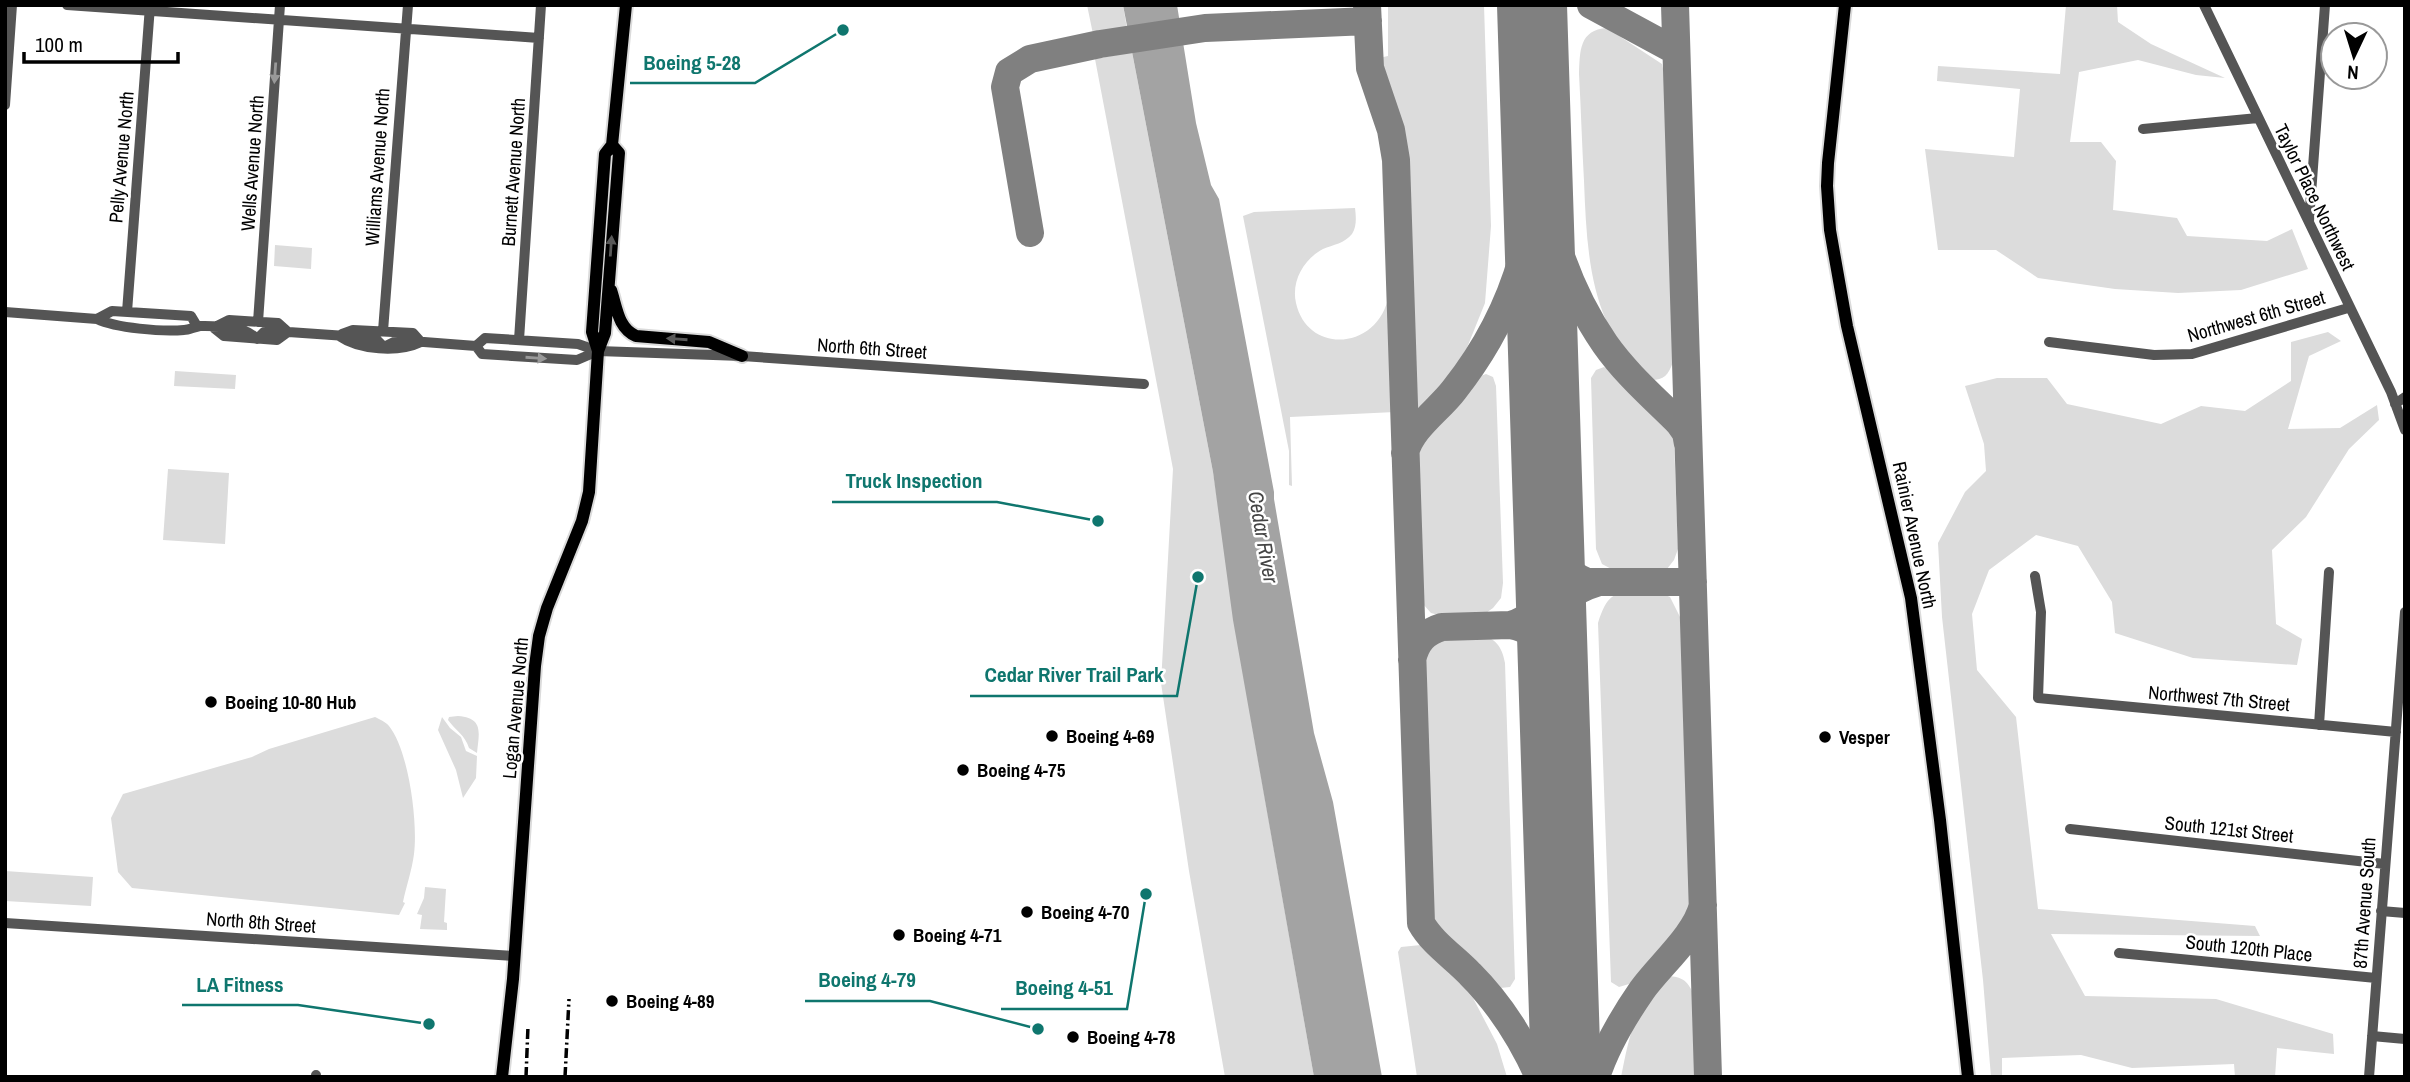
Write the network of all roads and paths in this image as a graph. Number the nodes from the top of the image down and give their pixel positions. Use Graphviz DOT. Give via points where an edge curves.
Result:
graph roads {
  1 [pos="12,5"];
  2 [pos="68,5"];
  3 [pos="280,5"];
  4 [pos="408,5"];
  5 [pos="541,5"];
  6 [pos="626,5"];
  7 [pos="1844,5"];
  8 [pos="2204,5"];
  9 [pos="2325,5"];
  10 [pos="150,8"];
  11 [pos="279,20"];
  12 [pos="406,28"];
  13 [pos="539,38"];
  14 [pos="5,105"];
  15 [pos="2258,118"];
  16 [pos="2143,129"];
  17 [pos="612,145"];
  18 [pos="2309,221"];
  19 [pos="609,285"];
  20 [pos="2348,308"];
  21 [pos="5,312"];
  22 [pos="127,312"];
  23 [pos="97,319"];
  24 [pos="258,323"];
  25 [pos="197,326"];
  26 [pos="213,327"];
  27 [pos="383,331"];
  28 [pos="289,332"];
  29 [pos="338,336"];
  30 [pos="519,340"];
  31 [pos="421,342"];
  32 [pos="2049,342"];
  33 [pos="476,346"];
  34 [pos="598,351"];
  35 [pos="742,356"];
  36 [pos="1144,384"];
  37 [pos="2405,397"];
  38 [pos="2395,404"];
  39 [pos="2405,430"];
  40 [pos="2329,572"];
  41 [pos="2035,576"];
  42 [pos="2405,612"];
  43 [pos="2403,664"];
  44 [pos="2319,725"];
  45 [pos="2396,732"];
  46 [pos="2070,829"];
  47 [pos="2385,864"];
  48 [pos="2381,911"];
  49 [pos="2405,913"];
  50 [pos="5,923"];
  51 [pos="2119,953"];
  52 [pos="515,956"];
  53 [pos="2376,978"];
  54 [pos="2372,1036"];
  55 [pos="2405,1040"];
  56 [pos="502,1077"];
  57 [pos="1968,1077"];
  58 [pos="2369,1077"];
  1 -- 14 [label="street"];
  2 -- 10 [label="street"];
  3 -- 11 [label="street, Wells Avenue North"];
  4 -- 12 [label="street, Williams Avenue North"];
  5 -- 13 [label="street, Burnett Avenue North"];
  6 -- 17 [label="main road, Logan Avenue North"];
  7 -- 57 [label="main road, Rainier Avenue North" via="1828,163 1830,230 1847,326 1911,598"];
  8 -- 15 [label="street, Taylor Place Northwest"];
  9 -- 18 [label="street"];
  10 -- 11 [label="street"];
  10 -- 22 [label="street, Pelly Avenue North"];
  11 -- 12 [label="street"];
  11 -- 24 [label="street, Wells Avenue North, one-way"];
  12 -- 13 [label="street"];
  12 -- 27 [label="street, Williams Avenue North"];
  13 -- 30 [label="street, Burnett Avenue North"];
  15 -- 16 [label="street"];
  15 -- 18 [label="street, Taylor Place Northwest"];
  19 -- 17 [label="main road, Logan Avenue North, one-way" via="619,153"];
  17 -- 34 [label="main road, Logan Avenue North" via="606,155 592,332"];
  18 -- 20 [label="street, Taylor Place Northwest"];
  19 -- 34 [label="main road, Logan Avenue North" via="605,333"];
  35 -- 19 [label="main road, one-way" via="709,342 630,333 623,326"];
  20 -- 32 [label="street, Northwest 6th Street" via="2192,354 2154,355"];
  20 -- 38 [label="street, Taylor Place Northwest"];
  21 -- 23 [label="street, North 6th Street"];
  22 -- 23 [label="street, North 6th Street" via="112,311"];
  22 -- 25 [label="street, North 6th Street" via="191,316"];
  23 -- 25 [label="street, North 6th Street" via="110,325 146,328 185,330"];
  24 -- 26 [label="street, North 6th Street" via="229,320"];
  24 -- 28 [label="street, North 6th Street" via="278,323"];
  25 -- 26 [label="street, North 6th Street"];
  26 -- 28 [label="street, North 6th Street" via="224,336 276,340"];
  27 -- 29 [label="street, North 6th Street" via="353,330"];
  27 -- 31 [label="street, North 6th Street" via="413,333"];
  28 -- 29 [label="street, North 6th Street"];
  29 -- 31 [label="street, North 6th Street" via="351,345 408,348"];
  30 -- 33 [label="street, North 6th Street" via="485,338"];
  30 -- 34 [label="street, North 6th Street" via="578,344"];
  31 -- 33 [label="street, North 6th Street"];
  33 -- 34 [label="street, North 6th Street, one-way" via="482,354 577,360"];
  34 -- 35 [label="street, North 6th Street"];
  34 -- 52 [label="main road, Logan Avenue North" via="589,492 547,608 537,650"];
  35 -- 36 [label="street, North 6th Street"];
  37 -- 38 [label="street"];
  38 -- 39 [label="street, Taylor Place Northwest"];
  40 -- 44 [label="street"];
  41 -- 44 [label="street, Northwest 7th Street" via="2041,612 2038,698"];
  42 -- 43 [label="street, 87th Avenue South"];
  43 -- 45 [label="street, 87th Avenue South"];
  44 -- 45 [label="street, Northwest 7th Street"];
  45 -- 47 [label="street, 87th Avenue South"];
  46 -- 47 [label="street, South 121st Street"];
  47 -- 48 [label="street, 87th Avenue South"];
  48 -- 49 [label="street"];
  48 -- 53 [label="street, 87th Avenue South"];
  50 -- 52 [label="street, North 8th Street"];
  51 -- 53 [label="street, South 120th Place"];
  52 -- 56 [label="main road, Logan Avenue North"];
  53 -- 54 [label="street, 87th Avenue South"];
  54 -- 55 [label="street"];
  54 -- 58 [label="street, 87th Avenue South"];
}
